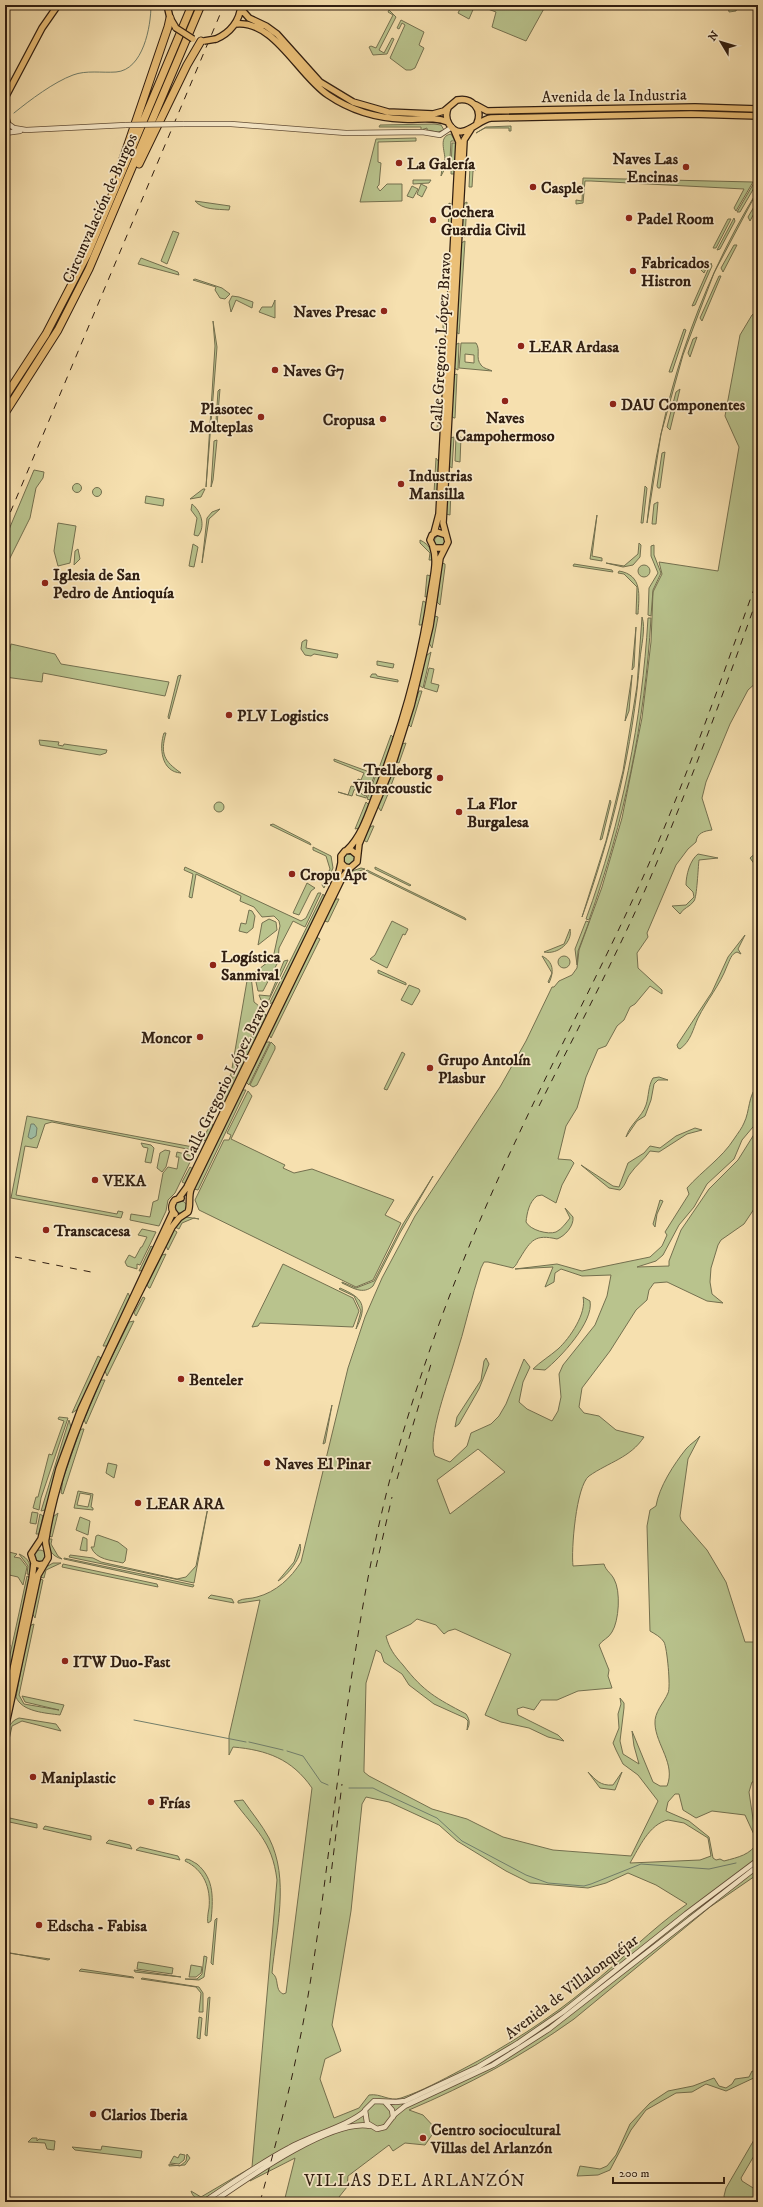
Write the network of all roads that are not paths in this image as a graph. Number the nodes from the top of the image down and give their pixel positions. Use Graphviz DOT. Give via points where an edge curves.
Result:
graph roads {
  1 [pos="58,5"];
  2 [pos="167,5"];
  3 [pos="192,5"];
  4 [pos="201,5"];
  5 [pos="241,7"];
  6 [pos="170,18"];
  7 [pos="235,24"];
  8 [pos="203,41"];
  9 [pos="6,95"];
  10 [pos="473,102"];
  11 [pos="448,108"];
  12 [pos="758,109"];
  13 [pos="5,114"];
  14 [pos="758,116"];
  15 [pos="448,122"];
  16 [pos="7,123"];
  17 [pos="473,127"];
  18 [pos="453,128"];
  19 [pos="26,130"];
  20 [pos="5,132"];
  21 [pos="103,218"];
  22 [pos="108,224"];
  23 [pos="5,397"];
  24 [pos="5,413"];
  25 [pos="434,533"];
  26 [pos="446,535"];
  27 [pos="433,548"];
  28 [pos="444,548"];
  29 [pos="347,850"];
  30 [pos="357,855"];
  31 [pos="341,863"];
  32 [pos="350,868"];
  33 [pos="179,1198"];
  34 [pos="188,1202"];
  35 [pos="173,1212"];
  36 [pos="181,1216"];
  37 [pos="35,1548"];
  38 [pos="47,1552"];
  39 [pos="34,1563"];
  40 [pos="44,1564"];
  41 [pos="5,1708"];
  42 [pos="5,1729"];
  43 [pos="758,1860"];
  44 [pos="758,1866"];
  45 [pos="383,2101"];
  46 [pos="365,2110"];
  47 [pos="393,2118"];
  48 [pos="370,2126"];
  49 [pos="204,2202"];
  50 [pos="213,2202"];
  1 -- 9 [label="main road" via="42,28"];
  2 -- 6 [label="main road"];
  3 -- 21 [label="highway, Circunvalación de Burgos"];
  4 -- 22 [label="highway, Circunvalación de Burgos"];
  5 -- 7 [label="main road"];
  5 -- 11 [label="main road" via="249,18 277,34 320,82 353,102 376,110 404,114 437,113"];
  6 -- 8 [label="main road, bridge" via="176,28 193,39"];
  6 -- 21 [label="highway"];
  7 -- 8 [label="main road, bridge" via="227,33 216,39"];
  7 -- 15 [label="main road" via="251,24 264,31 316,85 353,109 390,118"];
  8 -- 22 [label="highway" via="187,65 121,204"];
  10 -- 11 [label="main road" via="457,100"];
  10 -- 12 [label="main road, Avenida de la Industria" via="480,109 487,111 680,107"];
  10 -- 17 [label="main road" via="479,113"];
  11 -- 15 [label="main road"];
  13 -- 16 [label="main road"];
  14 -- 17 [label="main road, Avenida de la Industria" via="691,114 506,118 484,119"];
  15 -- 18 [label="main road"];
  16 -- 19 [label="street" via="14,128"];
  16 -- 20 [label="main road"];
  17 -- 18 [label="main road" via="462,132"];
  17 -- 26 [label="main road, Calle Gregorio López Bravo" via="464,140 463,153 443,516"];
  18 -- 19 [label="street, bridge" via="440,135 422,132 346,134 232,124 126,125"];
  18 -- 25 [label="main road, Calle Gregorio López Bravo" via="459,139 439,514"];
  19 -- 20 [label="street"];
  21 -- 23 [label="highway, Circunvalación de Burgos" via="52,322"];
  22 -- 24 [label="highway, Circunvalación de Burgos" via="89,269 58,330"];
  25 -- 26 [label="main road"];
  25 -- 27 [label="main road" via="430,540"];
  26 -- 28 [label="main road" via="448,542"];
  27 -- 28 [label="main road"];
  27 -- 29 [label="main road" via="435,562 428,612 398,735 373,803 356,838"];
  28 -- 30 [label="main road" via="440,558 425,649 411,706 393,763"];
  29 -- 30 [label="main road"];
  29 -- 31 [label="main road" via="341,856"];
  30 -- 32 [label="main road" via="357,862"];
  31 -- 32 [label="main road"];
  31 -- 33 [label="main road, Calle Gregorio López Bravo" via="339,874 317,920 187,1187"];
  32 -- 34 [label="main road, Calle Gregorio López Bravo" via="342,878 191,1189"];
  33 -- 34 [label="main road"];
  33 -- 35 [label="main road" via="173,1202"];
  34 -- 36 [label="main road" via="190,1210"];
  35 -- 36 [label="main road"];
  35 -- 37 [label="main road" via="81,1409 59,1469 41,1538"];
  36 -- 38 [label="main road" via="172,1227 81,1421 50,1518 45,1539"];
  37 -- 38 [label="main road" via="42,1547"];
  37 -- 39 [label="main road" via="30,1556"];
  38 -- 40 [label="main road" via="48,1558"];
  39 -- 40 [label="main road"];
  39 -- 41 [label="main road"];
  40 -- 42 [label="main road" via="38,1575"];
  43 -- 45 [label="street, Avenida de Villalonquéjar" via="563,2012 518,2043 472,2070 405,2101"];
  44 -- 47 [label="street, Avenida de Villalonquéjar" via="549,2029 493,2065 405,2106"];
  45 -- 46 [label="street" via="374,2101"];
  45 -- 47 [label="street" via="390,2106"];
  46 -- 48 [label="street" via="365,2119"];
  46 -- 49 [label="street" via="356,2118 278,2154"];
  47 -- 48 [label="street" via="389,2125 382,2129"];
  48 -- 50 [label="street" via="353,2125 308,2144"];
}
